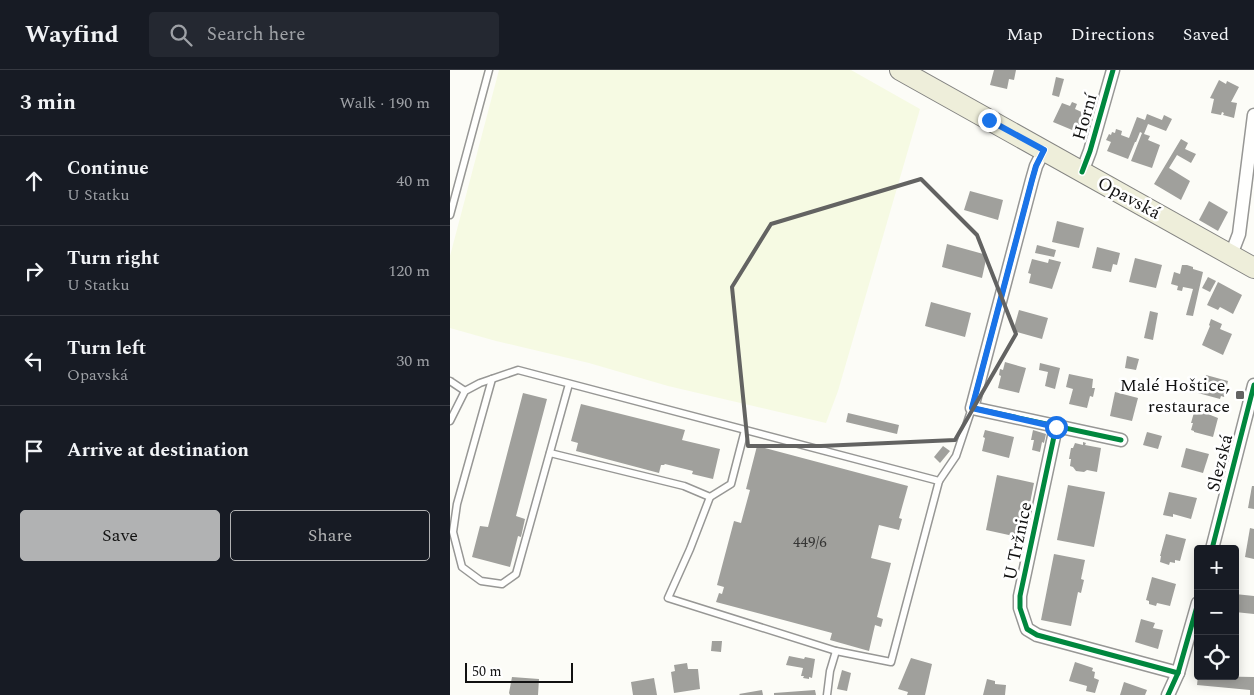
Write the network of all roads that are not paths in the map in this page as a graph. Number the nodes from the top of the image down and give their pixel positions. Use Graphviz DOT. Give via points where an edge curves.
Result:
graph roads {
  1 [pos="490,70"];
  2 [pos="900,70"];
  3 [pos="1113,70"];
  4 [pos="1254,115"];
  5 [pos="1252,145"];
  6 [pos="1044,150"];
  7 [pos="1082,172"];
  8 [pos="450,215"];
  9 [pos="1231,256"];
  10 [pos="1254,268"];
  11 [pos="492,379"];
  12 [pos="450,381"];
  13 [pos="569,384"];
  14 [pos="1254,385"];
  15 [pos="465,391"];
  16 [pos="972,408"];
  17 [pos="450,421"];
  18 [pos="1056,427"];
  19 [pos="745,430"];
  20 [pos="1121,440"];
  21 [pos="550,453"];
  22 [pos="939,481"];
  23 [pos="710,497"];
  24 [pos="1213,545"];
  25 [pos="1194,616"];
  26 [pos="836,652"];
  27 [pos="1178,673"];
  28 [pos="827,695"];
  29 [pos="1168,695"];
  1 -- 8 [label="lane"];
  2 -- 6 [label="main road, Opavská"];
  3 -- 7 [label="street, Horní"];
  4 -- 5 [label="street"];
  5 -- 9 [label="street" via="1239,234"];
  6 -- 7 [label="main road, Opavská"];
  6 -- 16 [label="street" via="1032,180"];
  7 -- 9 [label="main road, Opavská"];
  9 -- 10 [label="main road, Opavská"];
  11 -- 13 [label="lane" via="518,370"];
  11 -- 15 [label="lane"];
  11 -- 21 [label="lane" via="457,504 453,532 462,567 481,581 502,584 516,574"];
  12 -- 15 [label="lane"];
  13 -- 19 [label="lane"];
  13 -- 21 [label="lane"];
  14 -- 24 [label="street, Slezská"];
  15 -- 17 [label="lane"];
  16 -- 18 [label="street"];
  16 -- 22 [label="lane" via="956,456"];
  18 -- 20 [label="street"];
  18 -- 27 [label="street, U Tržnice" via="1020,596 1027,629 1037,635"];
  19 -- 22 [label="lane"];
  19 -- 23 [label="lane" via="731,484"];
  21 -- 23 [label="lane" via="684,486"];
  22 -- 26 [label="lane" via="891,662"];
  23 -- 26 [label="lane" via="668,598"];
  25 -- 27 [label="street"];
  26 -- 28 [label="lane"];
  27 -- 29 [label="street"];
}
